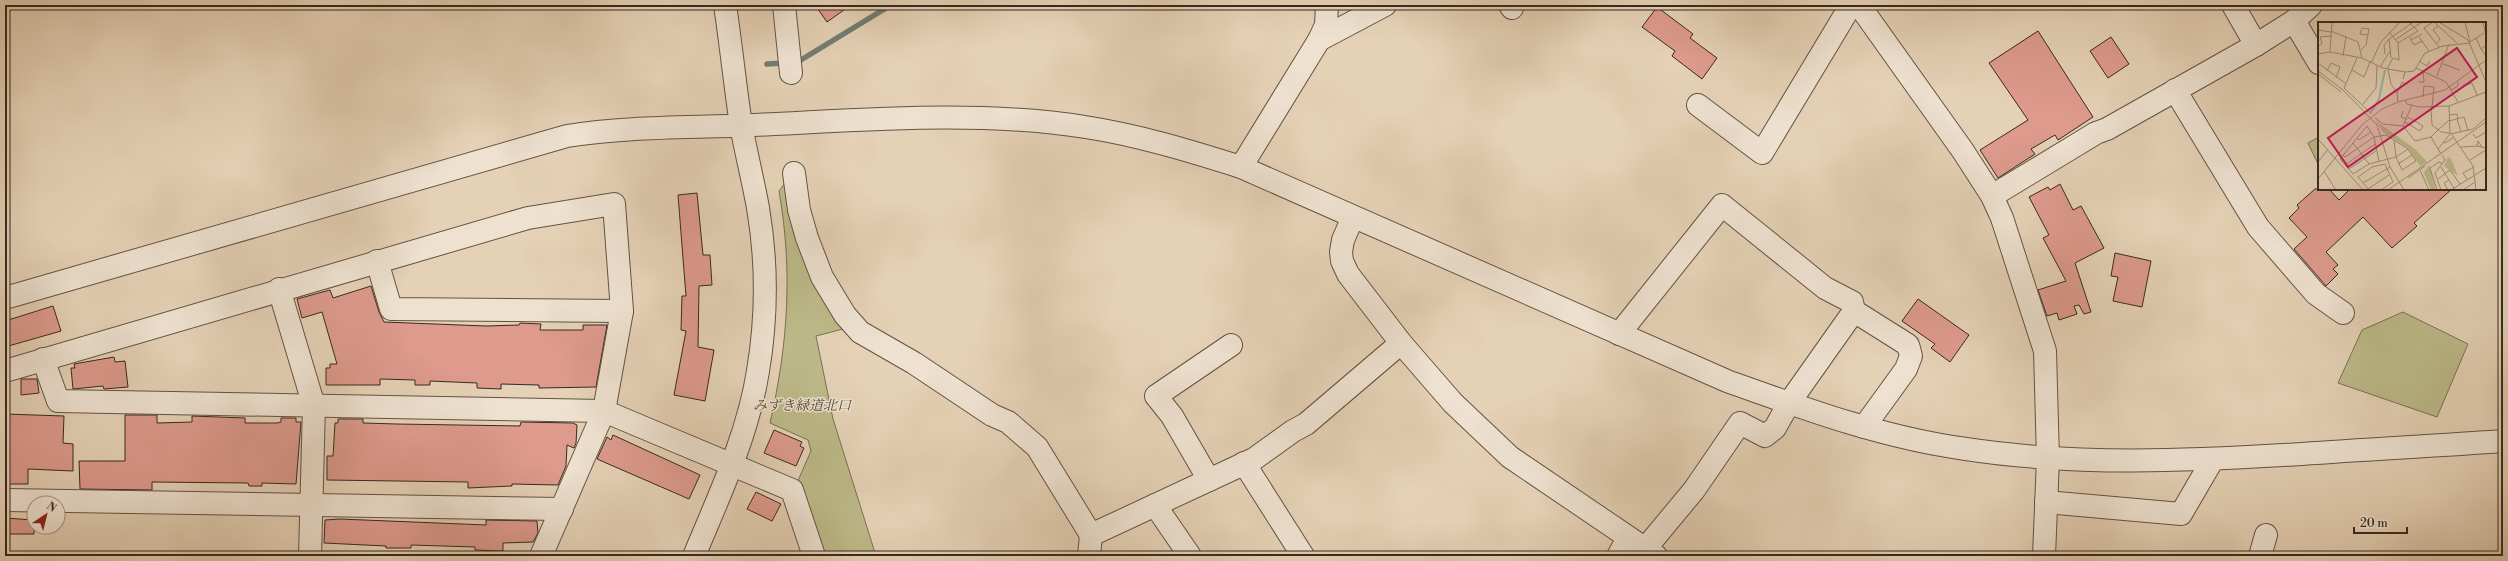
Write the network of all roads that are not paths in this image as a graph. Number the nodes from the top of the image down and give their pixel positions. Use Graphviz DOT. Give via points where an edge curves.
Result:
graph roads {
  1 [pos="725,5"];
  2 [pos="784,5"];
  3 [pos="1328,5"];
  4 [pos="1384,5"];
  5 [pos="1851,5"];
  6 [pos="1859,5"];
  7 [pos="2233,5"];
  8 [pos="2311,5"];
  9 [pos="2294,21"];
  10 [pos="1319,40"];
  11 [pos="2256,45"];
  12 [pos="2318,60"];
  13 [pos="791,73"];
  14 [pos="2175,90"];
  15 [pos="1698,105"];
  16 [pos="742,126"];
  17 [pos="1241,168"];
  18 [pos="794,173"];
  19 [pos="1992,196"];
  20 [pos="1353,217"];
  21 [pos="377,261"];
  22 [pos="279,289"];
  23 [pos="5,298"];
  24 [pos="622,311"];
  25 [pos="1854,311"];
  26 [pos="2343,313"];
  27 [pos="1619,334"];
  28 [pos="1401,343"];
  29 [pos="1231,345"];
  30 [pos="43,360"];
  31 [pos="5,371"];
  32 [pos="1789,403"];
  33 [pos="314,406"];
  34 [pos="604,411"];
  35 [pos="1864,427"];
  36 [pos="2503,441"];
  37 [pos="2048,459"];
  38 [pos="2213,459"];
  39 [pos="1244,464"];
  40 [pos="732,465"];
  41 [pos="1209,480"];
  42 [pos="5,500"];
  43 [pos="2046,502"];
  44 [pos="1155,505"];
  45 [pos="311,506"];
  46 [pos="562,509"];
  47 [pos="2266,535"];
  48 [pos="1090,545"];
  49 [pos="1637,550"];
  50 [pos="310,556"];
  51 [pos="542,556"];
  52 [pos="694,556"];
  53 [pos="814,556"];
  54 [pos="1190,556"];
  55 [pos="1303,556"];
  56 [pos="2044,556"];
  57 [pos="2260,556"];
  1 -- 16 [label="street"];
  2 -- 13 [label="street"];
  3 -- 10 [label="street" via="1326,25"];
  4 -- 10 [label="street"];
  5 -- 15 [label="street" via="1762,153"];
  6 -- 19 [label="street"];
  7 -- 11 [label="street"];
  8 -- 9 [label="street"];
  9 -- 11 [label="street"];
  9 -- 12 [label="street"];
  10 -- 17 [label="street"];
  11 -- 14 [label="street"];
  14 -- 19 [label="street" via="2096,133"];
  14 -- 26 [label="street" via="2258,227 2316,294"];
  16 -- 17 [label="street" via="976,118 1040,122 1085,127 1170,145"];
  16 -- 23 [label="street" via="606,131 567,136"];
  16 -- 40 [label="street" via="761,227 764,293 758,372"];
  17 -- 20 [label="street"];
  18 -- 48 [label="street" via="799,210 807,238 822,278 845,315 860,332 914,363 992,415 1008,422 1037,448"];
  19 -- 37 [label="street" via="2002,218 2045,351"];
  20 -- 27 [label="street"];
  20 -- 28 [label="street" via="1343,240 1342,261 1348,274"];
  21 -- 22 [label="street"];
  21 -- 24 [label="street" via="391,309"];
  21 -- 24 [label="street" via="528,218 614,204"];
  22 -- 30 [label="street"];
  22 -- 33 [label="street"];
  24 -- 34 [label="street"];
  25 -- 27 [label="street" via="1852,302 1825,288 1722,205"];
  25 -- 32 [label="street"];
  25 -- 35 [label="street" via="1908,345 1910,356 1906,369"];
  27 -- 32 [label="street" via="1727,381"];
  28 -- 39 [label="street" via="1306,424"];
  28 -- 49 [label="street" via="1453,403 1510,458"];
  29 -- 41 [label="street" via="1156,396 1172,416"];
  30 -- 31 [label="street"];
  30 -- 33 [label="street" via="58,401"];
  32 -- 35 [label="street"];
  32 -- 49 [label="street" via="1775,428 1765,436 1740,424 1694,490"];
  33 -- 34 [label="street"];
  33 -- 45 [label="street"];
  34 -- 40 [label="street"];
  34 -- 46 [label="street"];
  35 -- 37 [label="street" via="1912,440"];
  36 -- 38 [label="street"];
  37 -- 38 [label="street" via="2134,462"];
  37 -- 43 [label="street"];
  38 -- 43 [label="street" via="2181,514"];
  39 -- 41 [label="street"];
  39 -- 55 [label="street"];
  40 -- 52 [label="street"];
  40 -- 53 [label="street" via="792,490"];
  41 -- 44 [label="street"];
  42 -- 45 [label="street"];
  43 -- 56 [label="street"];
  44 -- 48 [label="street"];
  44 -- 54 [label="street"];
  45 -- 46 [label="street"];
  45 -- 50 [label="street"];
  46 -- 51 [label="street"];
  47 -- 57 [label="street"];
}
